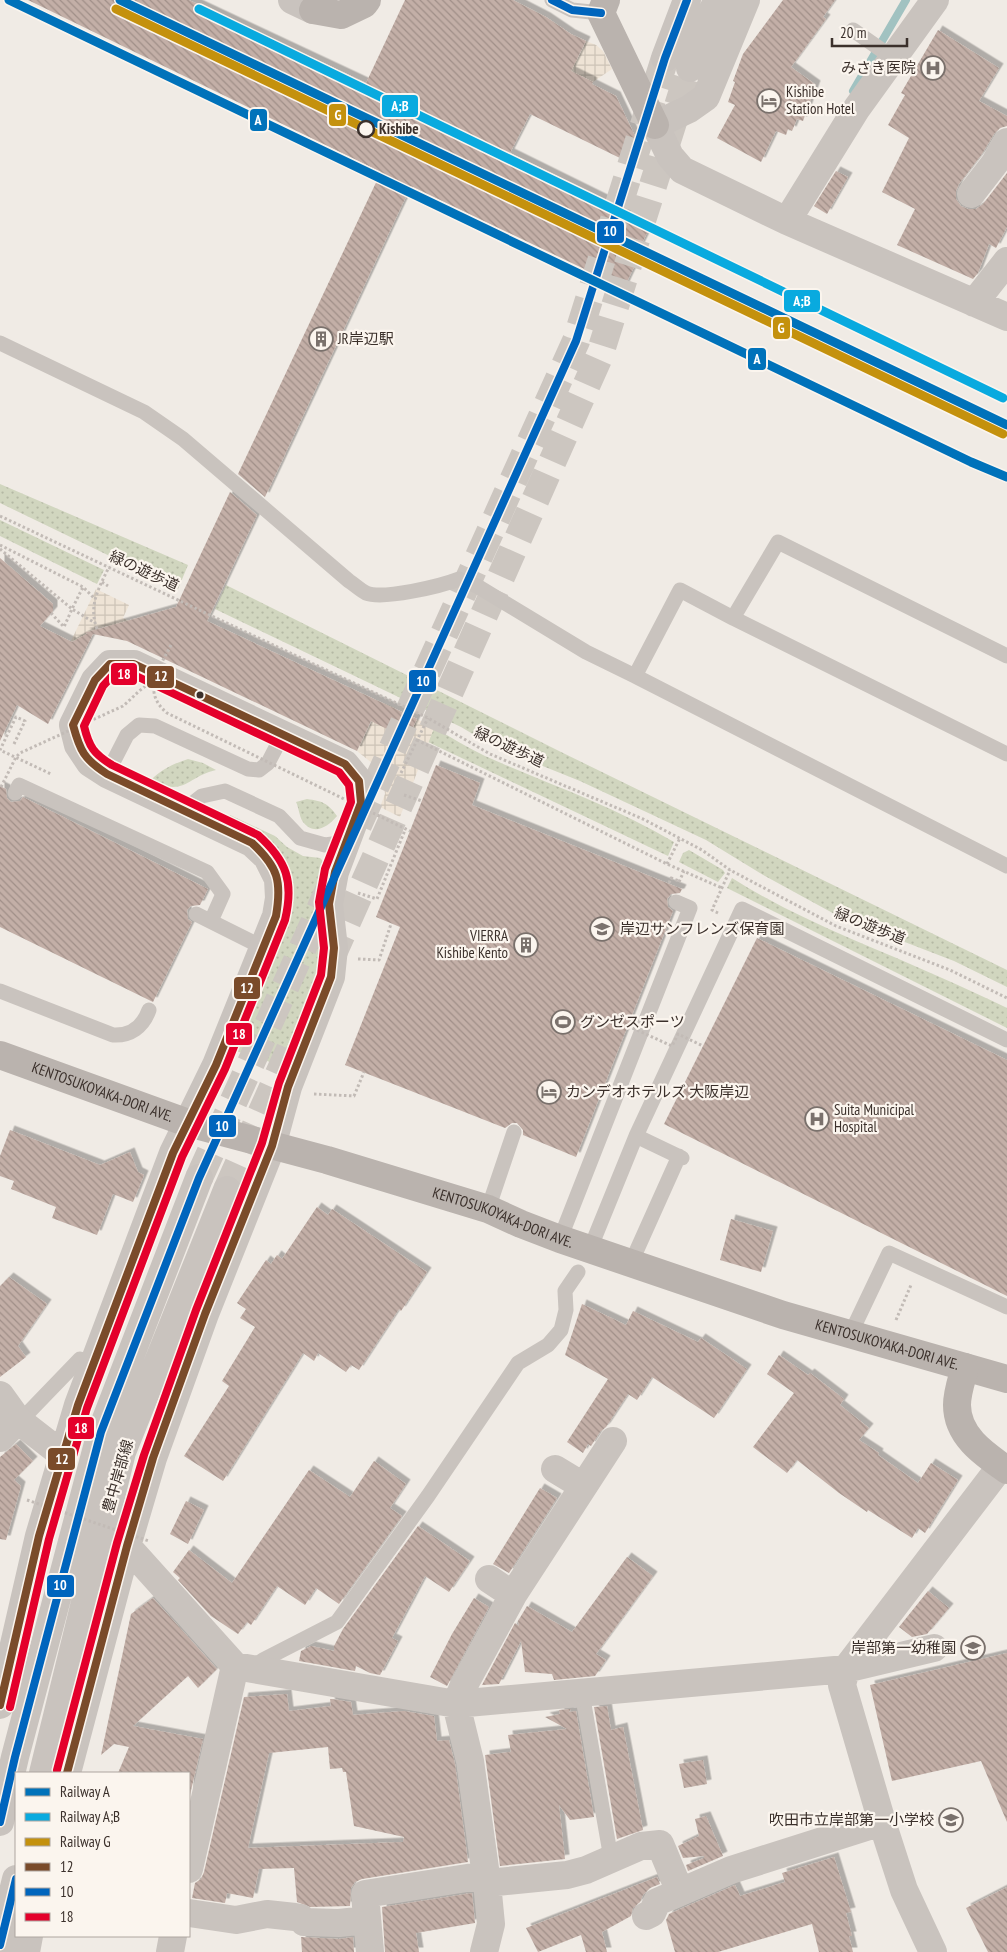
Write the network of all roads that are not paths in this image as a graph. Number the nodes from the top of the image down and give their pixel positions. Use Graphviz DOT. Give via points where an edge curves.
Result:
graph roads {
  1 [pos="367,0"];
  2 [pos="552,0"];
  3 [pos="687,0"];
  4 [pos="717,0"];
  5 [pos="746,0"];
  6 [pos="934,0"];
  7 [pos="302,5"];
  8 [pos="603,6"];
  9 [pos="853,30"];
  10 [pos="883,51"];
  11 [pos="665,58"];
  12 [pos="690,68"];
  13 [pos="655,125"];
  14 [pos="1003,158"];
  15 [pos="971,194"];
  16 [pos="787,222"];
  17 [pos="1007,261"];
  18 [pos="974,302"];
  19 [pos="1007,317"];
  20 [pos="0,344"];
  21 [pos="732,618"];
  22 [pos="1007,656"];
  23 [pos="635,676"];
  24 [pos="283,734"];
  25 [pos="1007,754"];
  26 [pos="107,774"];
  27 [pos="8,790"];
  28 [pos="183,811"];
  29 [pos="346,842"];
  30 [pos="1007,866"];
  31 [pos="676,902"];
  32 [pos="196,914"];
  33 [pos="211,921"];
  34 [pos="264,948"];
  35 [pos="0,991"];
  36 [pos="149,1010"];
  37 [pos="1007,1040"];
  38 [pos="0,1055"];
  39 [pos="188,1123"];
  40 [pos="514,1132"];
  41 [pos="636,1136"];
  42 [pos="272,1146"];
  43 [pos="199,1178"];
  44 [pos="227,1190"];
  45 [pos="488,1210"];
  46 [pos="560,1239"];
  47 [pos="584,1260"];
  48 [pos="631,1263"];
  49 [pos="1007,1308"];
  50 [pos="850,1335"];
  51 [pos="80,1359"];
  52 [pos="965,1367"];
  53 [pos="1007,1379"];
  54 [pos="0,1396"];
  55 [pos="9,1429"];
  56 [pos="613,1441"];
  57 [pos="63,1455"];
  58 [pos="1004,1468"];
  59 [pos="555,1469"];
  60 [pos="584,1486"];
  61 [pos="138,1544"];
  62 [pos="489,1579"];
  63 [pos="513,1595"];
  64 [pos="934,1648"];
  65 [pos="243,1667"];
  66 [pos="846,1669"];
  67 [pos="582,1693"];
  68 [pos="456,1704"];
  69 [pos="0,1705"];
  70 [pos="43,1772"];
  71 [pos="67,1772"];
  72 [pos="0,1822"];
  73 [pos="882,1822"];
  74 [pos="609,1847"];
  75 [pos="190,1865"];
  76 [pos="486,1879"];
  77 [pos="15,1883"];
  78 [pos="680,1892"];
  79 [pos="190,1913"];
  80 [pos="646,1916"];
  81 [pos="368,1920"];
  82 [pos="29,1937"];
  83 [pos="174,1937"];
  84 [pos="0,1945"];
  85 [pos="26,1952"];
  86 [pos="170,1952"];
  87 [pos="370,1952"];
  88 [pos="484,1952"];
  89 [pos="933,1952"];
  1 -- 7 [label="street" via="341,15"];
  2 -- 8 [label="lane" via="572,10"];
  3 -- 11 [label="street"];
  4 -- 12 [label="street"];
  5 -- 13 [label="street" via="706,97"];
  6 -- 10 [label="street"];
  8 -- 13 [label="street"];
  9 -- 10 [label="lane"];
  10 -- 16 [label="street" via="856,108"];
  13 -- 16 [label="street" via="670,156 682,170"];
  14 -- 15 [label="street"];
  16 -- 18 [label="street"];
  17 -- 18 [label="street"];
  18 -- 19 [label="street"];
  20 -- 23 [label="lane" via="144,412 183,439 367,593 403,592 441,586 459,579 477,586 586,652"];
  21 -- 22 [label="lane" via="778,542"];
  21 -- 23 [label="lane" via="680,590"];
  21 -- 25 [label="lane"];
  23 -- 30 [label="lane"];
  24 -- 26 [label="lane" via="268,763 259,770 248,769 155,726 139,725 127,736"];
  24 -- 26 [label="street" via="134,664 110,664 95,680 73,725 78,745 90,763"];
  24 -- 29 [label="street" via="345,764 359,781 361,803"];
  26 -- 28 [label="street"];
  27 -- 33 [label="lane" via="19,784 207,872 223,894"];
  28 -- 29 [label="lane" via="202,796 225,791 279,816 300,838 324,846"];
  28 -- 34 [label="street" via="252,843 267,857 278,879 279,898"];
  29 -- 42 [label="street" via="335,872 329,904 334,948 331,977 288,1087"];
  31 -- 46 [label="lane" via="690,908"];
  32 -- 33 [label="lane"];
  33 -- 34 [label="lane"];
  34 -- 39 [label="street" via="216,1065"];
  35 -- 36 [label="lane" via="113,1035 138,1028"];
  37 -- 41 [label="lane" via="742,909"];
  38 -- 39 [label="street, KENTOSUKOYAKA-DORI AVE."];
  39 -- 42 [label="street, KENTOSUKOYAKA-DORI AVE."];
  39 -- 57 [label="street" via="170,1162 88,1378"];
  40 -- 45 [label="lane"];
  41 -- 47 [label="lane"];
  41 -- 48 [label="lane" via="680,1157"];
  42 -- 45 [label="street, KENTOSUKOYAKA-DORI AVE."];
  42 -- 61 [label="street" via="205,1314 153,1458"];
  43 -- 72 [label="street, 豊中岸部線" via="100,1432"];
  44 -- 70 [label="street, 豊中岸部線" via="122,1452"];
  45 -- 46 [label="street, KENTOSUKOYAKA-DORI AVE."];
  46 -- 47 [label="street, KENTOSUKOYAKA-DORI AVE."];
  47 -- 48 [label="street, KENTOSUKOYAKA-DORI AVE."];
  47 -- 65 [label="lane" via="565,1291 566,1310 561,1330 548,1345 518,1363 337,1622"];
  48 -- 50 [label="street, KENTOSUKOYAKA-DORI AVE."];
  49 -- 50 [label="lane" via="890,1253"];
  50 -- 52 [label="street, KENTOSUKOYAKA-DORI AVE."];
  51 -- 55 [label="lane" via="26,1416"];
  52 -- 53 [label="street, KENTOSUKOYAKA-DORI AVE."];
  52 -- 58 [label="street" via="957,1405 961,1426 980,1451"];
  54 -- 55 [label="street"];
  55 -- 57 [label="street"];
  56 -- 60 [label="street"];
  57 -- 69 [label="street" via="39,1536"];
  58 -- 66 [label="street"];
  59 -- 60 [label="street"];
  60 -- 63 [label="street"];
  61 -- 65 [label="street"];
  61 -- 71 [label="street"];
  62 -- 63 [label="street"];
  63 -- 68 [label="street"];
  64 -- 66 [label="street"];
  65 -- 68 [label="street"];
  65 -- 75 [label="street"];
  66 -- 67 [label="street"];
  66 -- 73 [label="street" via="842,1685"];
  67 -- 68 [label="street"];
  67 -- 74 [label="lane"];
  68 -- 76 [label="street" via="470,1761"];
  73 -- 78 [label="street" via="748,1865"];
  73 -- 89 [label="street" via="904,1890"];
  76 -- 78 [label="street" via="567,1875 641,1846 660,1844"];
  76 -- 81 [label="street" via="365,1894"];
  76 -- 88 [label="street" via="491,1924"];
  77 -- 84 [label="street"];
  78 -- 80 [label="street" via="657,1902 652,1913"];
  79 -- 81 [label="street" via="236,1920 266,1914 301,1918 304,1922"];
  81 -- 87 [label="street"];
  82 -- 85 [label="street"];
  83 -- 86 [label="street"];
}
